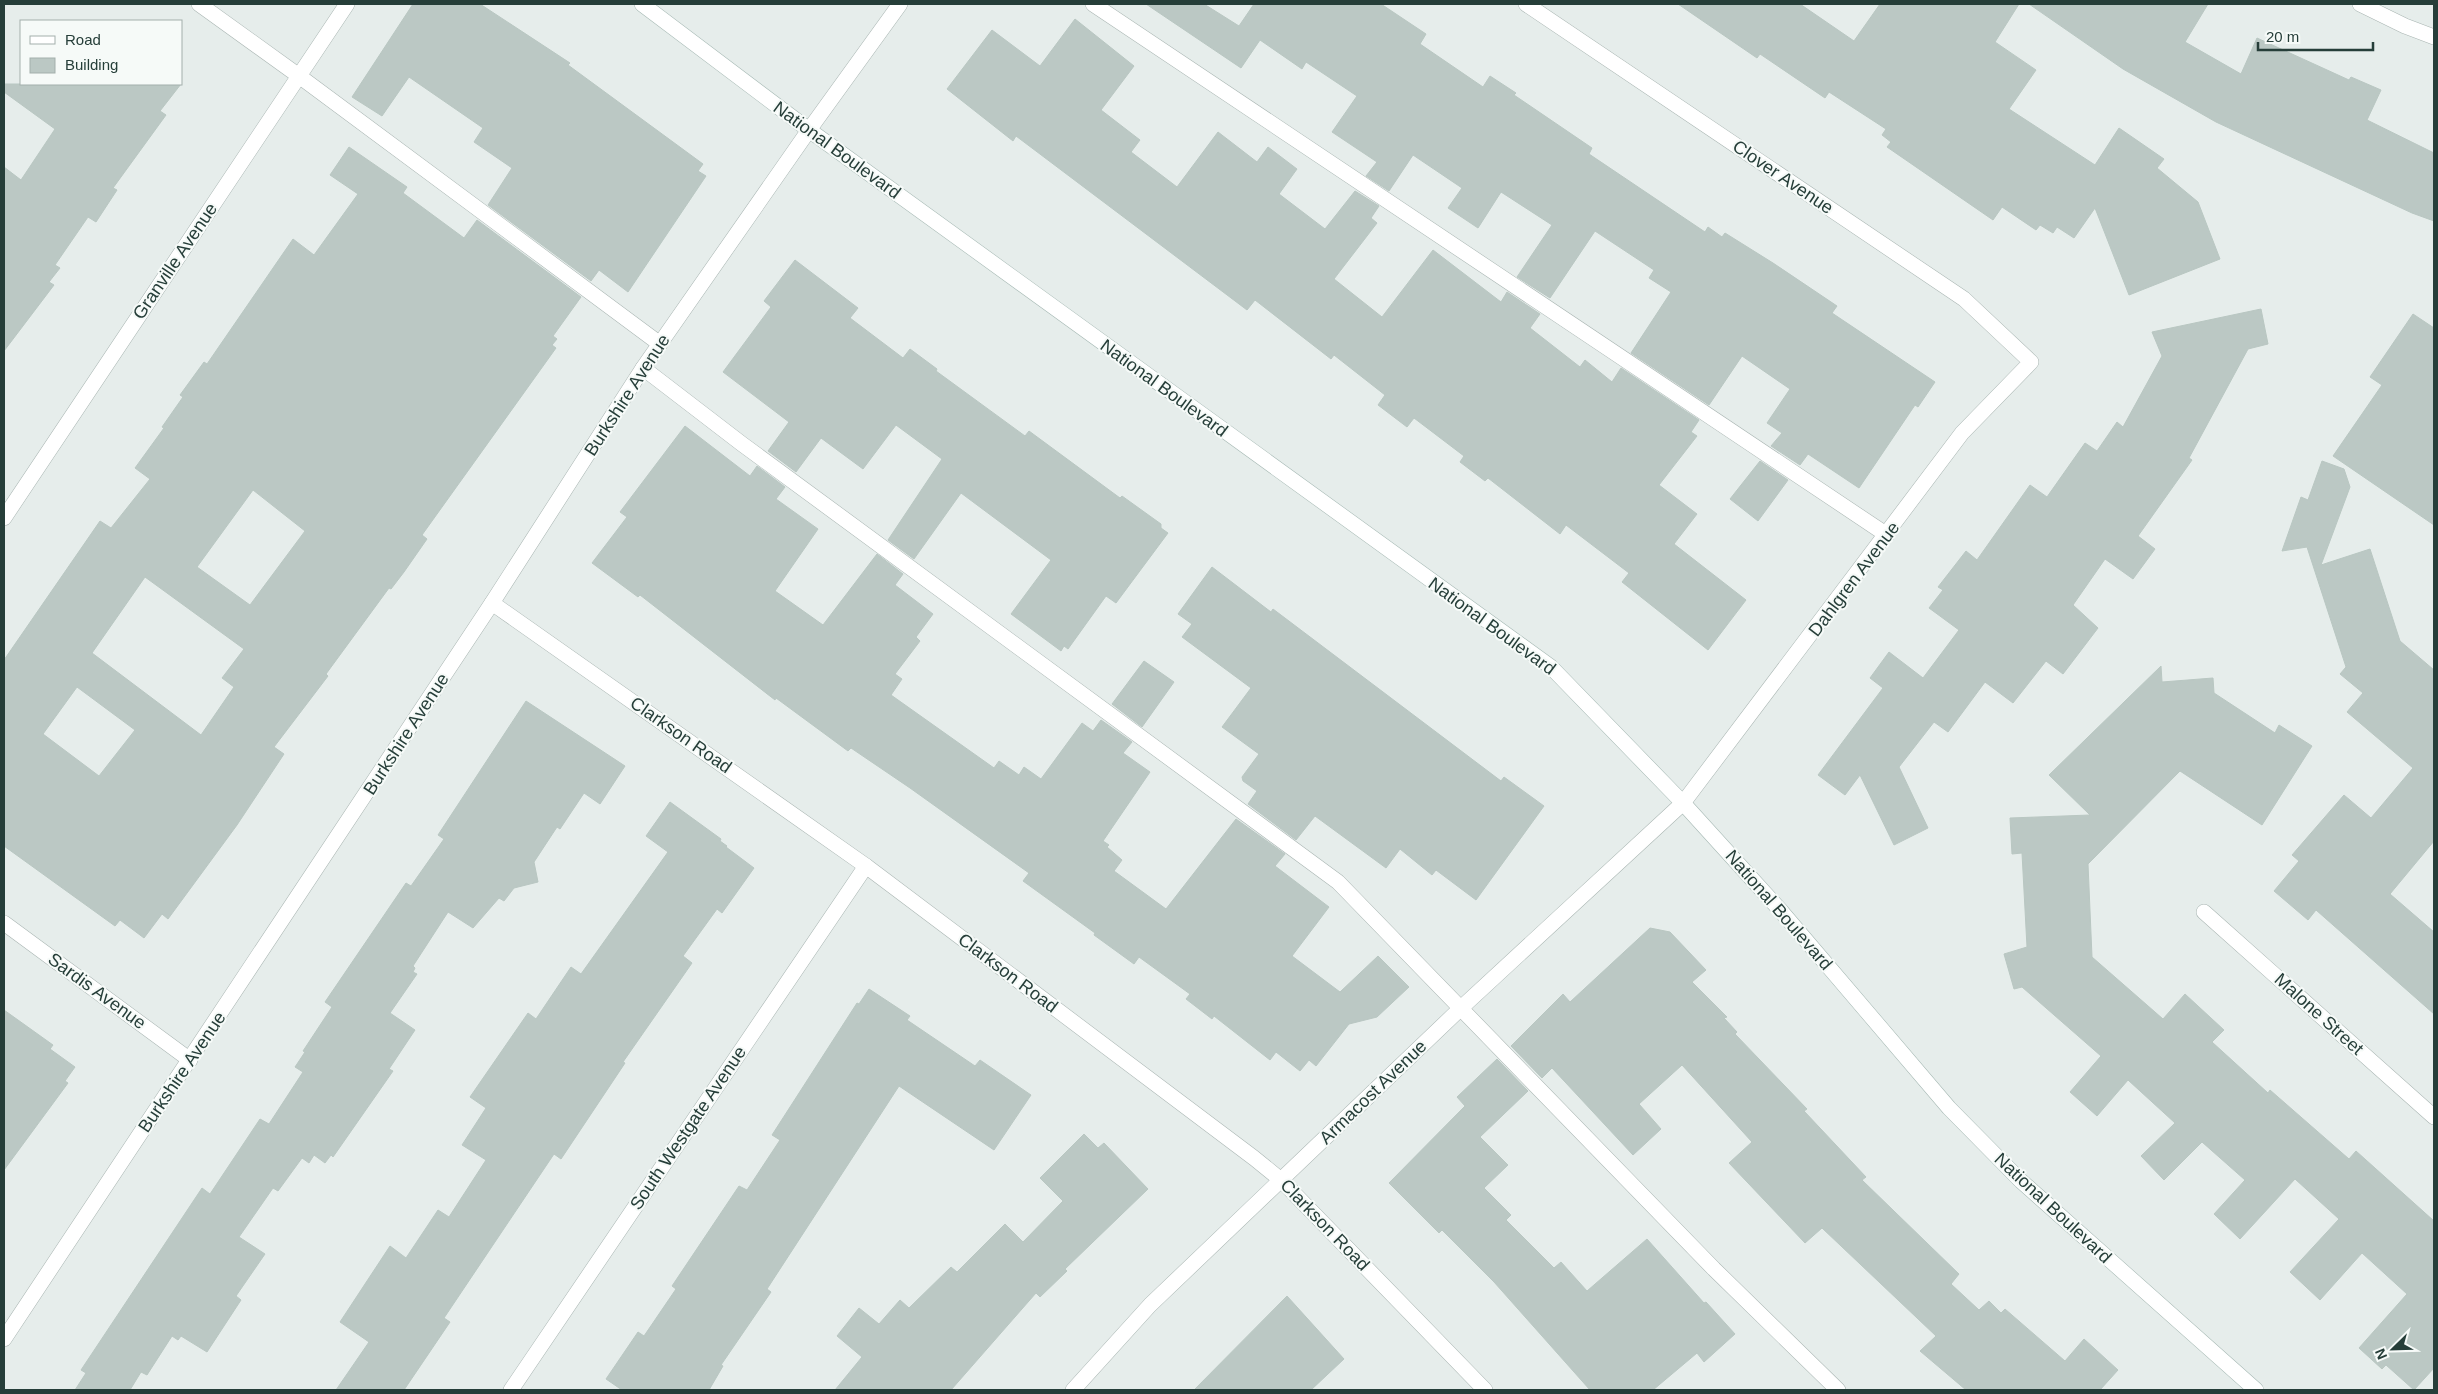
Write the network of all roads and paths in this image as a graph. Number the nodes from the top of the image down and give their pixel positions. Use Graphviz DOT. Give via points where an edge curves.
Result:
graph roads {
  1 [pos="199,4"];
  2 [pos="347,4"];
  3 [pos="642,4"];
  4 [pos="900,4"];
  5 [pos="1093,4"];
  6 [pos="1526,4"];
  7 [pos="2360,4"];
  8 [pos="2434,37"];
  9 [pos="299,76"];
  10 [pos="809,130"];
  11 [pos="660,344"];
  12 [pos="2031,362"];
  13 [pos="643,368"];
  14 [pos="4,518"];
  15 [pos="1887,535"];
  16 [pos="492,603"];
  17 [pos="1683,803"];
  18 [pos="866,866"];
  19 [pos="2204,912"];
  20 [pos="4,923"];
  21 [pos="1461,1008"];
  22 [pos="190,1060"];
  23 [pos="2434,1117"];
  24 [pos="1281,1180"];
  25 [pos="4,1339"];
  26 [pos="511,1390"];
  27 [pos="1073,1390"];
  28 [pos="1485,1390"];
  29 [pos="1838,1390"];
  30 [pos="2256,1390"];
  1 -- 9 [label="street"];
  2 -- 9 [label="street, Granville Avenue"];
  3 -- 10 [label="street, National Boulevard"];
  4 -- 10 [label="street, Burkshire Avenue"];
  5 -- 15 [label="street"];
  6 -- 12 [label="street, Clover Avenue" via="1964,299"];
  7 -- 8 [label="street"];
  9 -- 11 [label="street"];
  9 -- 14 [label="street, Granville Avenue"];
  10 -- 11 [label="street, Burkshire Avenue"];
  10 -- 17 [label="street, National Boulevard" via="1551,667"];
  11 -- 13 [label="street, Burkshire Avenue"];
  12 -- 15 [label="street, Dahlgren Avenue" via="1962,433"];
  13 -- 16 [label="street, Burkshire Avenue"];
  13 -- 21 [label="street" via="1338,882"];
  15 -- 17 [label="street, Dahlgren Avenue"];
  16 -- 18 [label="street, Clarkson Road"];
  16 -- 22 [label="street, Burkshire Avenue"];
  17 -- 21 [label="street, Armacost Avenue"];
  17 -- 30 [label="street, National Boulevard" via="1968,1128 2021,1181"];
  18 -- 24 [label="street, Clarkson Road"];
  18 -- 26 [label="street, South Westgate Avenue"];
  19 -- 23 [label="street, Malone Street"];
  20 -- 22 [label="street, Sardis Avenue"];
  21 -- 24 [label="street, Armacost Avenue"];
  21 -- 29 [label="street" via="1714,1268"];
  22 -- 25 [label="street, Burkshire Avenue"];
  24 -- 27 [label="street, Armacost Avenue" via="1150,1305"];
  24 -- 28 [label="street, Clarkson Road"];
}
